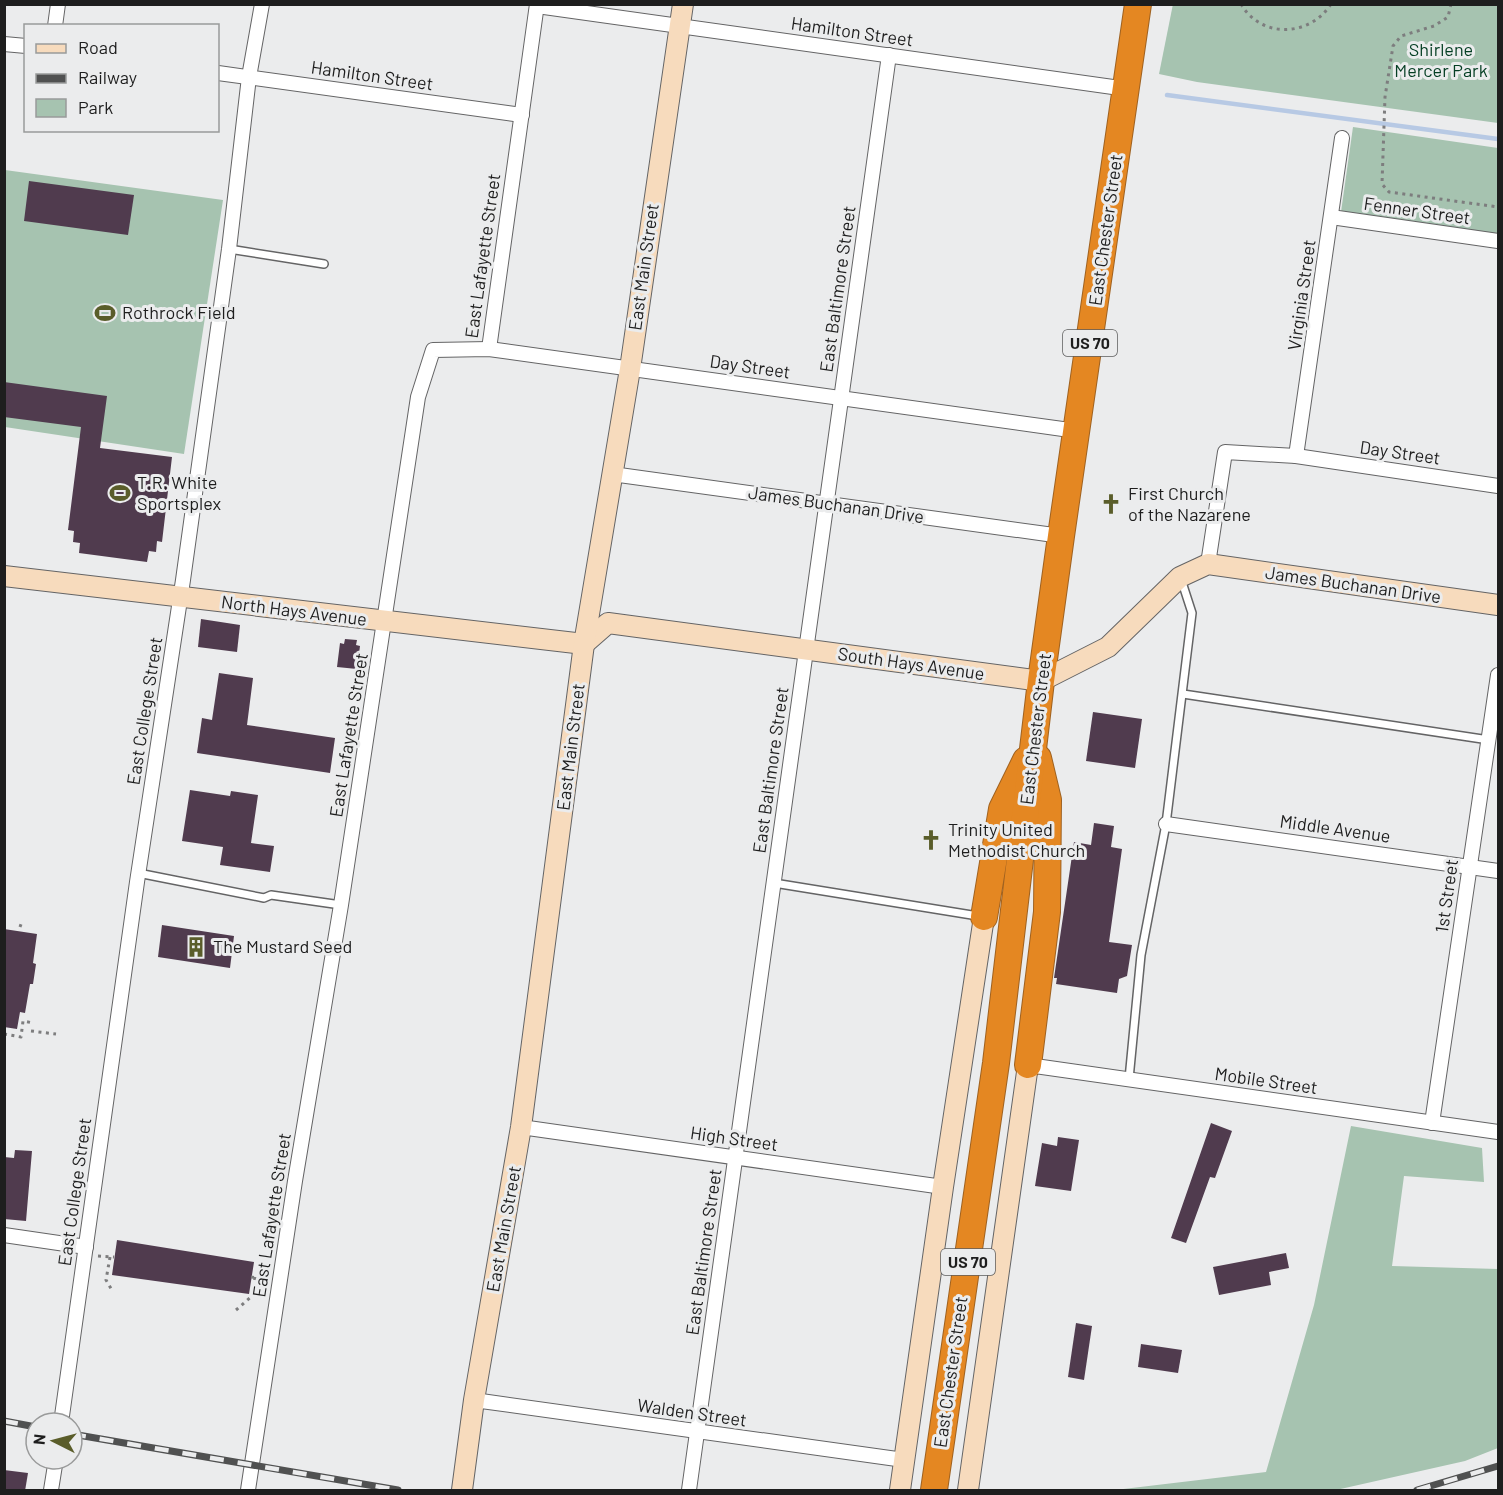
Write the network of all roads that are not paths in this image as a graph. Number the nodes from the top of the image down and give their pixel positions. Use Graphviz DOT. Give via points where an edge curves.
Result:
graph roads {
  1 [pos="58,4"];
  2 [pos="262,4"];
  3 [pos="683,4"];
  4 [pos="1138,4"];
  5 [pos="537,5"];
  6 [pos="55,24"];
  7 [pos="679,26"];
  8 [pos="4,44"];
  9 [pos="24,46"];
  10 [pos="889,55"];
  11 [pos="219,73"];
  12 [pos="249,78"];
  13 [pos="1127,88"];
  14 [pos="522,115"];
  15 [pos="1342,138"];
  16 [pos="1331,217"];
  17 [pos="1498,241"];
  18 [pos="229,249"];
  19 [pos="324,264"];
  20 [pos="489,349"];
  21 [pos="630,369"];
  22 [pos="841,398"];
  23 [pos="1077,431"];
  24 [pos="1296,456"];
  25 [pos="612,474"];
  26 [pos="1498,486"];
  27 [pos="826,504"];
  28 [pos="1061,536"];
  29 [pos="1208,564"];
  30 [pos="4,576"];
  31 [pos="1180,577"];
  32 [pos="180,597"];
  33 [pos="1498,605"];
  34 [pos="385,622"];
  35 [pos="584,644"];
  36 [pos="806,650"];
  37 [pos="1498,675"];
  38 [pos="1041,681"];
  39 [pos="1183,694"];
  40 [pos="1489,740"];
  41 [pos="1034,744"];
  42 [pos="1166,824"];
  43 [pos="1470,866"];
  44 [pos="1498,871"];
  45 [pos="138,873"];
  46 [pos="774,883"];
  47 [pos="341,905"];
  48 [pos="984,917"];
  49 [pos="1028,1065"];
  50 [pos="1129,1079"];
  51 [pos="1432,1123"];
  52 [pos="521,1127"];
  53 [pos="1498,1132"];
  54 [pos="735,1157"];
  55 [pos="942,1187"];
  56 [pos="4,1235"];
  57 [pos="86,1247"];
  58 [pos="474,1400"];
  59 [pos="63,1411"];
  60 [pos="697,1431"];
  61 [pos="904,1460"];
  62 [pos="54,1471"];
  63 [pos="51,1491"];
  64 [pos="248,1491"];
  65 [pos="462,1491"];
  66 [pos="689,1491"];
  67 [pos="900,1491"];
  68 [pos="934,1491"];
  69 [pos="968,1491"];
  1 -- 6 [label="street"];
  2 -- 12 [label="street, East College Street"];
  3 -- 7 [label="street, East Main Street"];
  4 -- 13 [label="highway, East Chester Street / US 70"];
  5 -- 7 [label="street, Hamilton Street"];
  5 -- 14 [label="street, East Lafayette Street"];
  7 -- 10 [label="street, Hamilton Street"];
  7 -- 21 [label="street, East Main Street"];
  8 -- 9 [label="street"];
  10 -- 13 [label="street, Hamilton Street"];
  10 -- 22 [label="street, East Baltimore Street"];
  11 -- 12 [label="street, Hamilton Street"];
  12 -- 14 [label="street, Hamilton Street"];
  12 -- 18 [label="street, East College Street"];
  13 -- 23 [label="highway, East Chester Street / US 70"];
  14 -- 20 [label="street, East Lafayette Street"];
  15 -- 16 [label="street, Virginia Street"];
  16 -- 17 [label="street, Fenner Street"];
  16 -- 24 [label="street, Virginia Street"];
  18 -- 19 [label="lane"];
  18 -- 32 [label="street, East College Street"];
  20 -- 21 [label="street, Day Street"];
  20 -- 34 [label="street, East Lafayette Street" via="433,350 418,396"];
  21 -- 22 [label="street, Day Street"];
  21 -- 25 [label="street, East Main Street"];
  22 -- 23 [label="street, Day Street"];
  22 -- 27 [label="street, East Baltimore Street"];
  23 -- 28 [label="highway, East Chester Street / US 70"];
  24 -- 26 [label="street, Day Street"];
  24 -- 29 [label="street, Day Street" via="1225,452"];
  25 -- 27 [label="street, James Buchanan Drive"];
  25 -- 35 [label="street, East Main Street"];
  27 -- 28 [label="street, James Buchanan Drive"];
  27 -- 36 [label="street, East Baltimore Street"];
  28 -- 38 [label="highway, East Chester Street / US 70"];
  29 -- 31 [label="street"];
  29 -- 33 [label="street, James Buchanan Drive"];
  30 -- 32 [label="street, North Hays Avenue"];
  31 -- 38 [label="street" via="1108,647"];
  31 -- 39 [label="lane" via="1192,613"];
  32 -- 34 [label="street, North Hays Avenue"];
  32 -- 45 [label="street, East College Street"];
  34 -- 35 [label="street, North Hays Avenue"];
  34 -- 47 [label="street, East Lafayette Street"];
  35 -- 36 [label="street, South Hays Avenue" via="608,623"];
  35 -- 52 [label="street, East Main Street"];
  36 -- 38 [label="street, South Hays Avenue"];
  36 -- 46 [label="street, East Baltimore Street"];
  37 -- 40 [label="street, 1st Street"];
  38 -- 41 [label="highway, East Chester Street / US 70"];
  39 -- 40 [label="lane"];
  39 -- 42 [label="lane"];
  40 -- 43 [label="street, 1st Street"];
  41 -- 48 [label="highway" via="1002,809"];
  41 -- 49 [label="highway" via="1048,800 1047,912"];
  41 -- 68 [label="highway, East Chester Street / US 70" via="1000,1034"];
  42 -- 43 [label="street, Middle Avenue"];
  42 -- 50 [label="lane" via="1141,955"];
  43 -- 44 [label="street, Middle Avenue"];
  43 -- 51 [label="street, 1st Street"];
  45 -- 47 [label="lane" via="264,898 271,895"];
  45 -- 57 [label="street, East College Street"];
  46 -- 48 [label="lane"];
  46 -- 54 [label="street, East Baltimore Street"];
  47 -- 64 [label="street, East Lafayette Street"];
  48 -- 55 [label="street"];
  49 -- 50 [label="street, Mobile Street"];
  49 -- 69 [label="street"];
  50 -- 51 [label="street, Mobile Street"];
  51 -- 53 [label="street, Mobile Street"];
  52 -- 54 [label="street, High Street"];
  52 -- 58 [label="street, East Main Street"];
  54 -- 55 [label="street, High Street"];
  54 -- 60 [label="street, East Baltimore Street"];
  55 -- 61 [label="street"];
  56 -- 57 [label="street"];
  57 -- 59 [label="street, East College Street"];
  58 -- 60 [label="street, Walden Street"];
  58 -- 65 [label="street, East Main Street"];
  60 -- 61 [label="street, Walden Street"];
  60 -- 66 [label="street, East Baltimore Street"];
  61 -- 67 [label="street"];
  62 -- 63 [label="street"];
}
